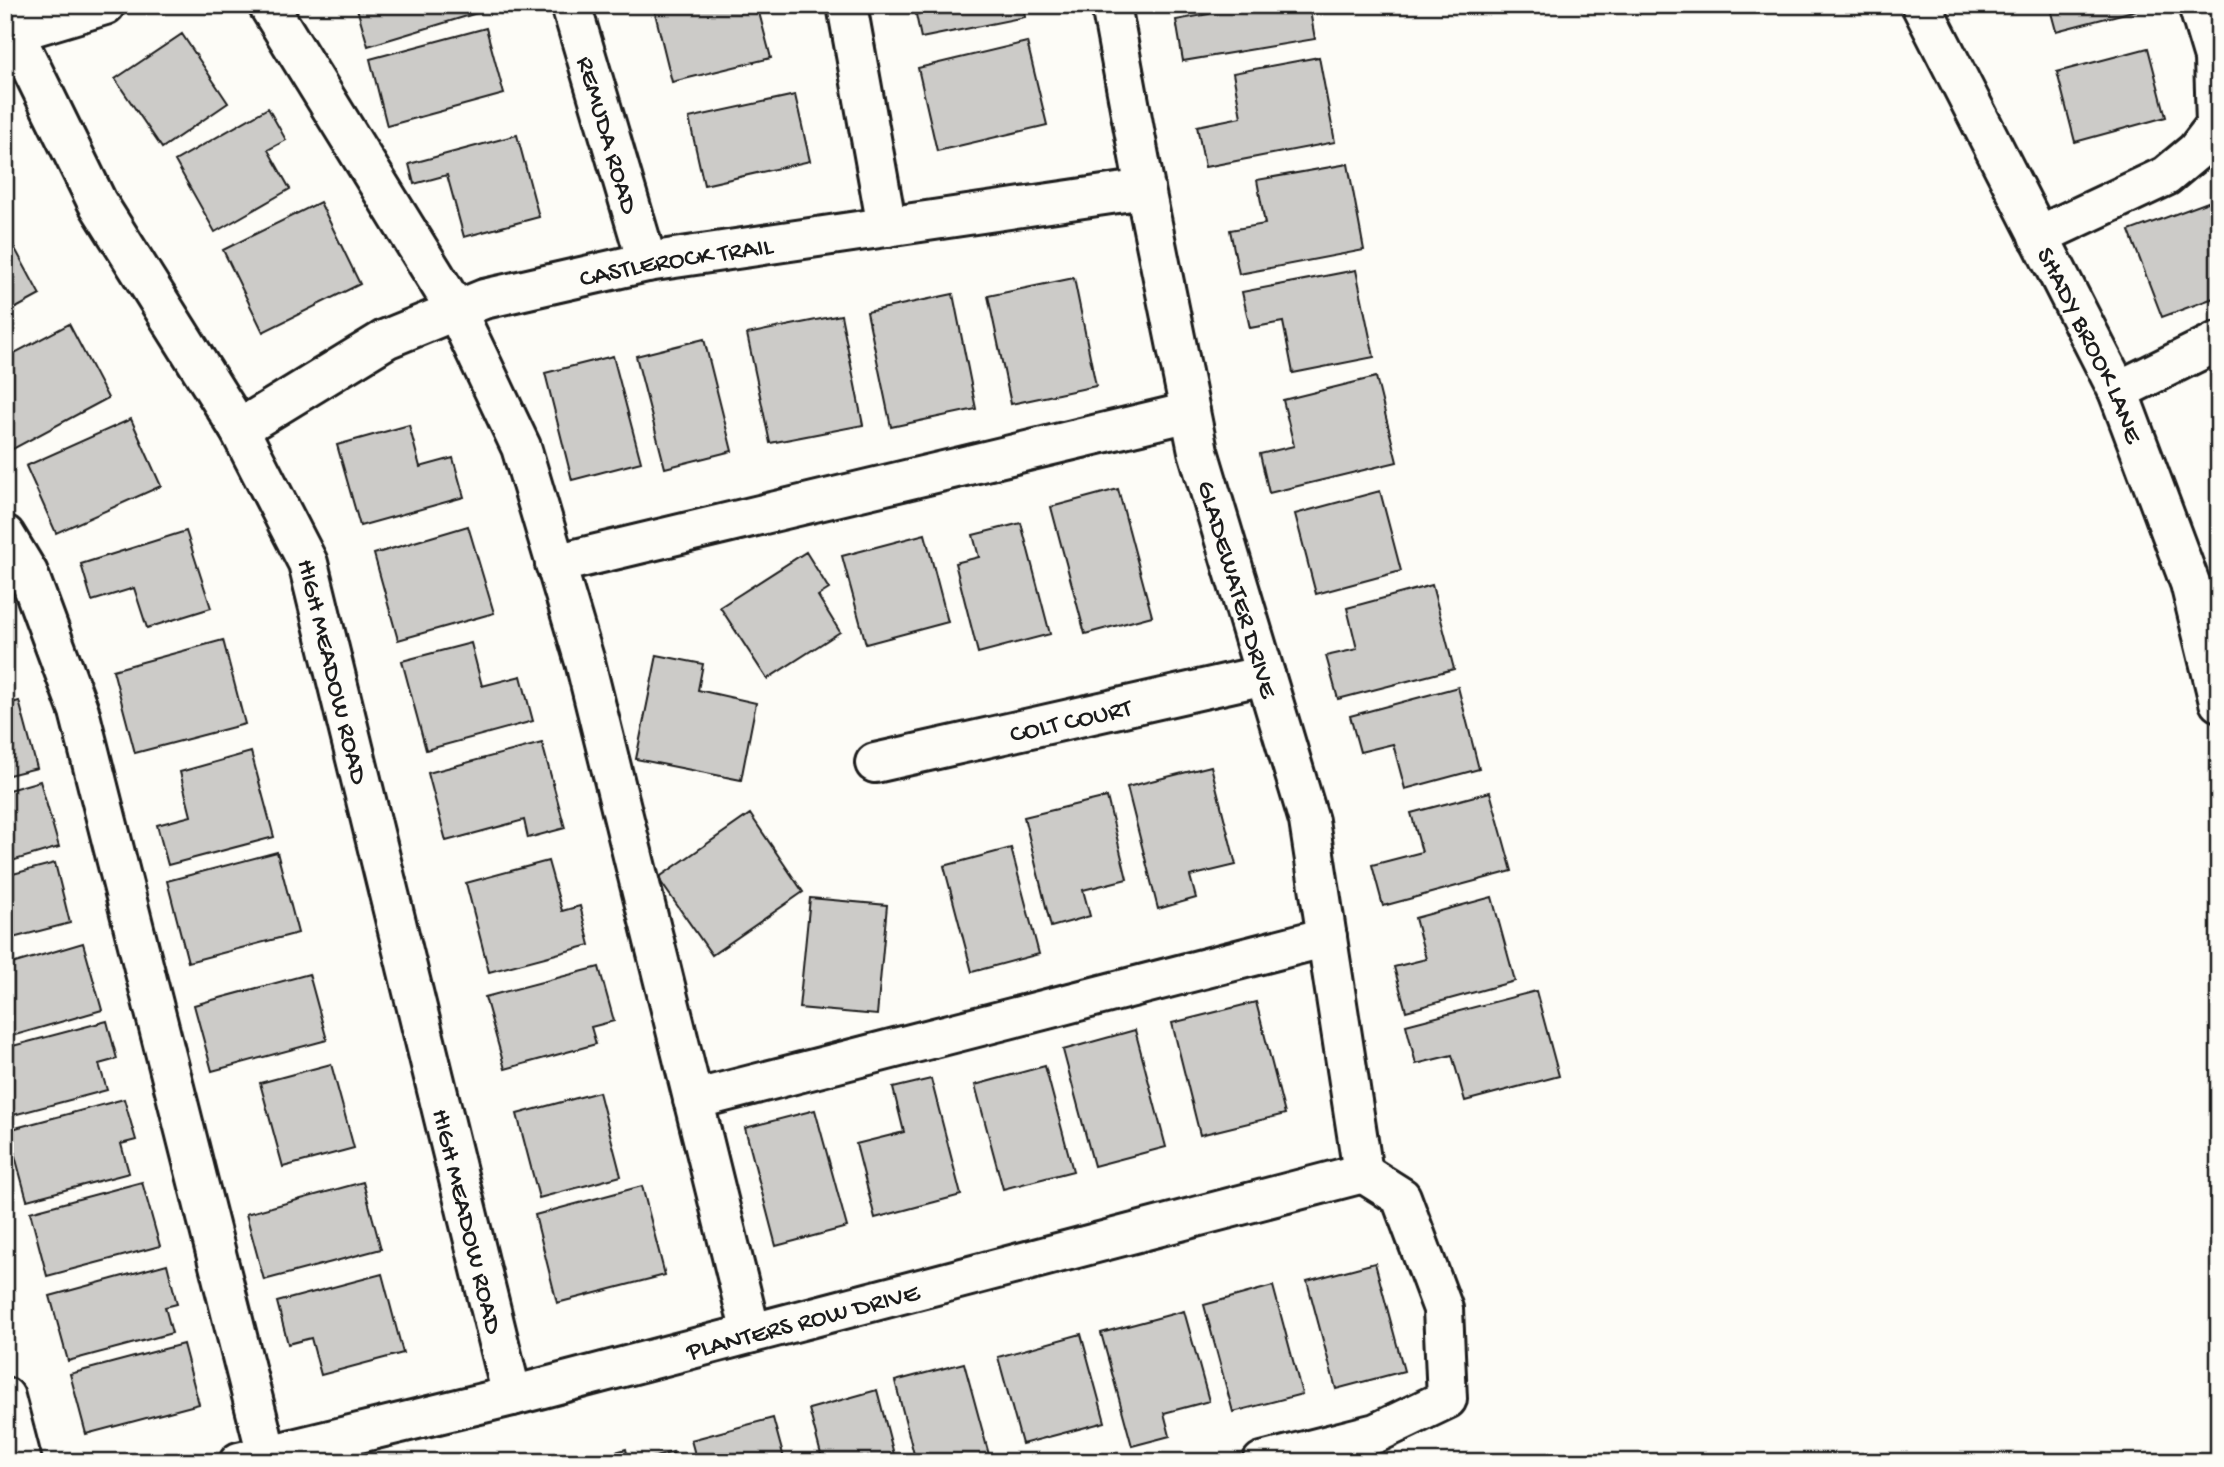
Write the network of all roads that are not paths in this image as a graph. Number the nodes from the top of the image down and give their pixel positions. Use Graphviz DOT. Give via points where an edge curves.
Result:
graph roads {
  1 [pos="105,5"];
  2 [pos="268,5"];
  3 [pos="571,5"];
  4 [pos="847,5"];
  5 [pos="1111,5"];
  6 [pos="1921,5"];
  7 [pos="2198,5"];
  8 [pos="10,24"];
  9 [pos="1145,189"];
  10 [pos="887,227"];
  11 [pos="2038,236"];
  12 [pos="647,262"];
  13 [pos="456,310"];
  14 [pos="2219,341"];
  15 [pos="2118,391"];
  16 [pos="1190,412"];
  17 [pos="239,429"];
  18 [pos="5,535"];
  19 [pos="555,564"];
  20 [pos="2204,579"];
  21 [pos="1265,674"];
  22 [pos="2219,702"];
  23 [pos="875,763"];
  24 [pos="1327,937"];
  25 [pos="693,1100"];
  26 [pos="1363,1173"];
  27 [pos="751,1333"];
  28 [pos="512,1395"];
  29 [pos="5,1397"];
  30 [pos="253,1458"];
  31 [pos="22,1462"];
  32 [pos="1262,1462"];
  1 -- 8 [label="street"];
  2 -- 13 [label="street"];
  3 -- 12 [label="street, REMUDA ROAD"];
  4 -- 10 [label="street"];
  5 -- 9 [label="street, GLADEWATER DRIVE"];
  6 -- 11 [label="street, SHADY BROOK LANE"];
  7 -- 11 [label="street" via="2214,58 2216,125 2196,151 2166,176"];
  8 -- 17 [label="street, HIGH MEADOW ROAD" via="97,202"];
  9 -- 10 [label="street, CASTLEROCK TRAIL"];
  9 -- 16 [label="street, GLADEWATER DRIVE"];
  10 -- 12 [label="street, CASTLEROCK TRAIL"];
  11 -- 15 [label="street, SHADY BROOK LANE"];
  12 -- 13 [label="street, CASTLEROCK TRAIL" via="484,299"];
  13 -- 17 [label="street, CASTLEROCK TRAIL" via="386,339"];
  13 -- 19 [label="street" via="521,447"];
  14 -- 15 [label="street"];
  15 -- 20 [label="street, SHADY BROOK LANE"];
  16 -- 19 [label="street"];
  16 -- 21 [label="street, GLADEWATER DRIVE"];
  17 -- 28 [label="street, HIGH MEADOW ROAD" via="309,563"];
  18 -- 30 [label="street" via="28,573 79,711"];
  19 -- 25 [label="street" via="585,662"];
  20 -- 22 [label="street, SHADY BROOK LANE"];
  21 -- 23 [label="street, COLT COURT"];
  21 -- 24 [label="street, GLADEWATER DRIVE" via="1309,821"];
  24 -- 25 [label="street"];
  24 -- 26 [label="street, GLADEWATER DRIVE"];
  25 -- 27 [label="street"];
  26 -- 27 [label="street, PLANTERS ROW DRIVE"];
  26 -- 32 [label="street" via="1401,1197 1443,1309 1447,1399 1376,1433"];
  27 -- 28 [label="street, PLANTERS ROW DRIVE"];
  28 -- 30 [label="street, PLANTERS ROW DRIVE"];
  29 -- 31 [label="street"];
}
